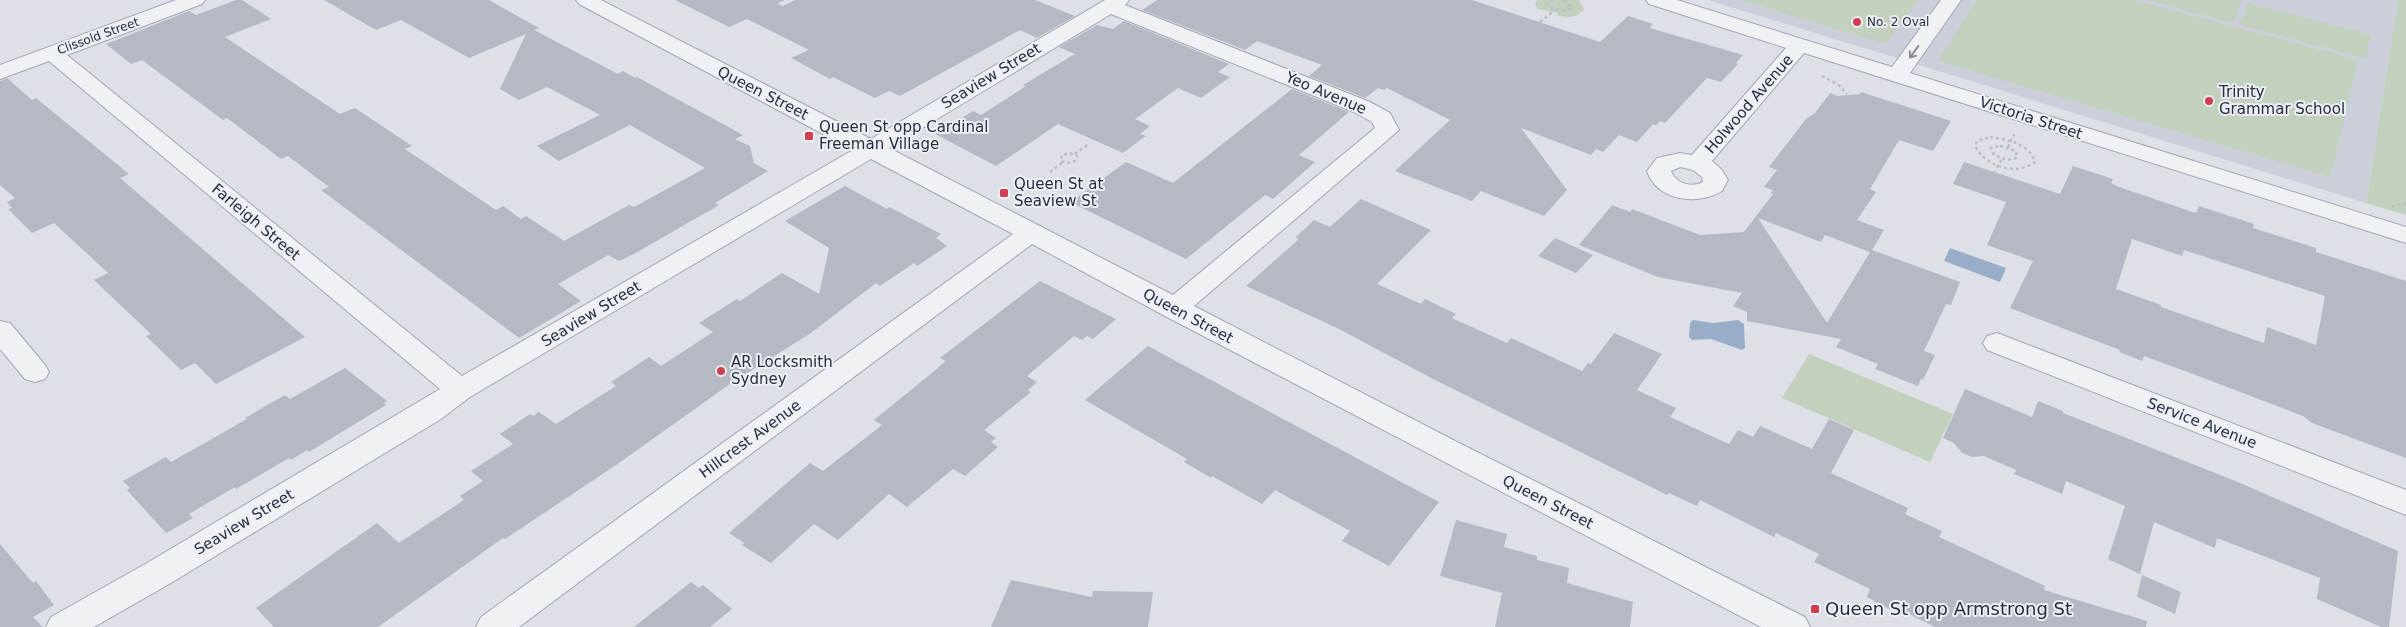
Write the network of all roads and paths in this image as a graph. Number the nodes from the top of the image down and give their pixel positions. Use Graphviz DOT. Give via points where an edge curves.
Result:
graph roads {
  1 [pos="195,0"];
  2 [pos="1553,0"];
  3 [pos="1565,0"];
  4 [pos="1656,0"];
  5 [pos="1930,0"];
  6 [pos="1951,0"];
  7 [pos="602,3"];
  8 [pos="1114,3"];
  9 [pos="1555,10"];
  10 [pos="1540,22"];
  11 [pos="1800,45"];
  12 [pos="52,53"];
  13 [pos="0,72"];
  14 [pos="1887,73"];
  15 [pos="1818,74"];
  16 [pos="1848,94"];
  17 [pos="2016,132"];
  18 [pos="2011,140"];
  19 [pos="1087,145"];
  20 [pos="2008,147"];
  21 [pos="871,148"];
  22 [pos="1074,154"];
  23 [pos="2002,159"];
  24 [pos="1063,162"];
  25 [pos="1698,164"];
  26 [pos="1998,166"];
  27 [pos="1050,172"];
  28 [pos="1994,174"];
  29 [pos="1031,233"];
  30 [pos="2406,235"];
  31 [pos="1173,309"];
  32 [pos="0,330"];
  33 [pos="1998,343"];
  34 [pos="35,372"];
  35 [pos="460,390"];
  36 [pos="2406,503"];
  37 [pos="63,627"];
  38 [pos="493,627"];
  39 [pos="1793,627"];
  1 -- 12 [label="street, Clissold Street"];
  2 -- 9 [label="path" via="1548,2 1548,6"];
  3 -- 9 [label="path" via="1571,9"];
  4 -- 11 [label="street, Victoria Street"];
  5 -- 14 [label="street"];
  6 -- 14 [label="street, one-way"];
  7 -- 21 [label="street, Queen Street"];
  8 -- 21 [label="street, Seaview Street"];
  8 -- 31 [label="street, Yeo Avenue" via="1362,107 1382,118 1387,130"];
  9 -- 10 [label="path"];
  11 -- 14 [label="street, Victoria Street"];
  11 -- 25 [label="street, Holwood Avenue"];
  12 -- 13 [label="street, Clissold Street"];
  12 -- 35 [label="street, Farleigh Street"];
  14 -- 30 [label="street, Victoria Street"];
  15 -- 16 [label="path"];
  17 -- 18 [label="path"];
  18 -- 20 [label="path"];
  18 -- 26 [label="path" via="1990,137 1977,141 1976,151"];
  18 -- 26 [label="path" via="2032,153 2035,162 2026,168"];
  19 -- 22 [label="path"];
  20 -- 23 [label="path" via="2018,156 2011,160"];
  20 -- 23 [label="path" via="1991,148"];
  21 -- 29 [label="street, Queen Street"];
  21 -- 35 [label="street, Seaview Street"];
  22 -- 24 [label="path" via="1077,156 1075,161"];
  22 -- 24 [label="path" via="1062,155 1060,160"];
  23 -- 26 [label="path"];
  24 -- 27 [label="path"];
  26 -- 28 [label="path"];
  29 -- 31 [label="street, Queen Street"];
  29 -- 38 [label="street, Hillcrest Avenue"];
  31 -- 39 [label="street, Queen Street"];
  32 -- 34 [label="street"];
  33 -- 36 [label="street, Service Avenue"];
  35 -- 37 [label="street, Seaview Street" via="168,568"];
}
